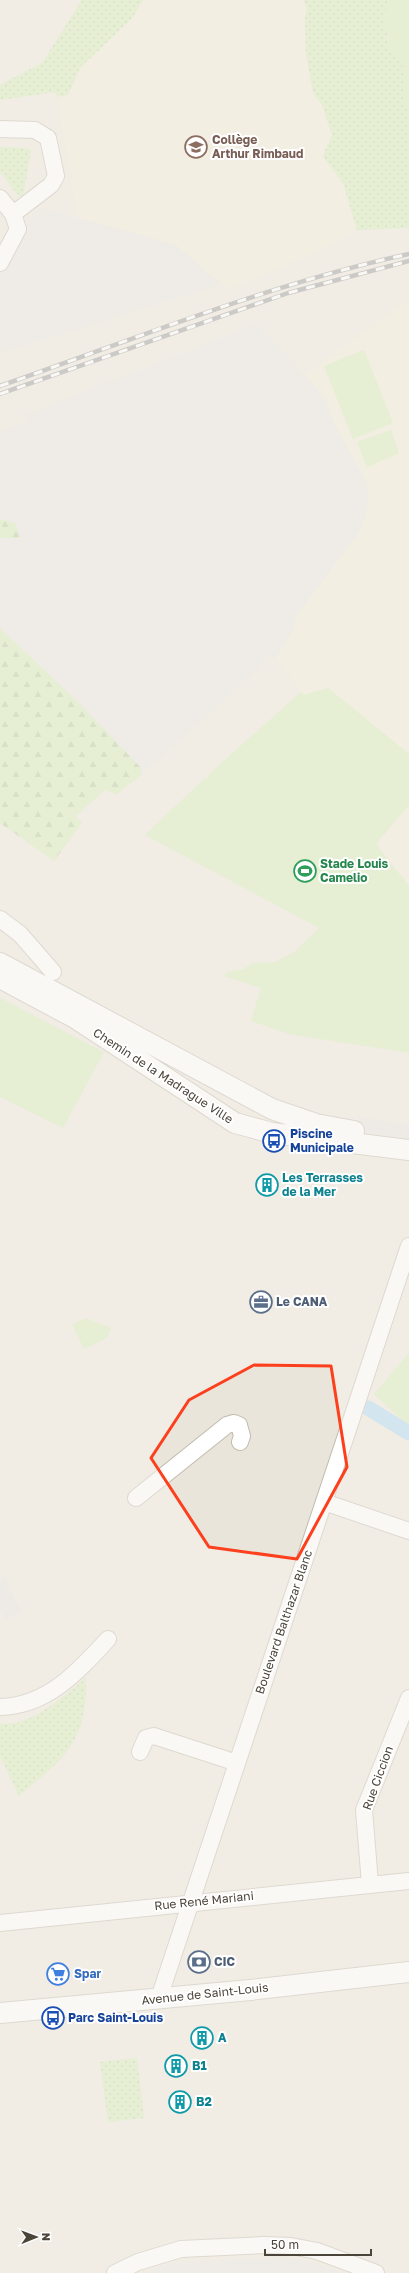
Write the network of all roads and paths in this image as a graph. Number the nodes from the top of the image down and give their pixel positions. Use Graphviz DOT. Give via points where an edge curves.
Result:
graph roads {
  1 [pos="0,129"];
  2 [pos="0,198"];
  3 [pos="13,214"];
  4 [pos="0,263"];
  5 [pos="0,920"];
  6 [pos="0,963"];
  7 [pos="53,972"];
  8 [pos="0,978"];
  9 [pos="232,1087"];
  10 [pos="217,1112"];
  11 [pos="409,1139"];
  12 [pos="409,1150"];
  13 [pos="409,1246"];
  14 [pos="240,1442"];
  15 [pos="136,1498"];
  16 [pos="324,1502"];
  17 [pos="409,1531"];
  18 [pos="108,1639"];
  19 [pos="409,1698"];
  20 [pos="0,1707"];
  21 [pos="140,1752"];
  22 [pos="237,1763"];
  23 [pos="409,1880"];
  24 [pos="370,1884"];
  25 [pos="190,1902"];
  26 [pos="0,1923"];
  27 [pos="409,1972"];
  28 [pos="159,1998"];
  29 [pos="0,2013"];
  30 [pos="115,2273"];
  31 [pos="376,2273"];
  1 -- 3 [label="street" via="35,130 48,138 56,176 51,185"];
  2 -- 3 [label="street"];
  3 -- 4 [label="street" via="18,230"];
  5 -- 7 [label="street" via="20,934"];
  6 -- 9 [label="street, Chemin de la Madrague Ville"];
  8 -- 10 [label="street, Chemin de la Madrague Ville" via="75,1018"];
  9 -- 10 [label="street" via="240,1100 237,1110"];
  9 -- 11 [label="street, Chemin de la Madrague Ville" via="272,1109 316,1124"];
  10 -- 12 [label="street, Chemin de la Madrague Ville" via="235,1123 272,1133"];
  13 -- 16 [label="street, Boulevard Balthazar Blanc"];
  14 -- 15 [label="street" via="242,1436 239,1425 227,1425"];
  16 -- 17 [label="street"];
  16 -- 22 [label="street, Boulevard Balthazar Blanc"];
  18 -- 20 [label="street" via="84,1665 57,1688 37,1700 14,1707"];
  19 -- 24 [label="street, Rue Ciccion" via="364,1810"];
  21 -- 22 [label="street" via="146,1738 154,1736"];
  22 -- 25 [label="street, Boulevard Balthazar Blanc"];
  23 -- 24 [label="street, Rue René Mariani"];
  24 -- 25 [label="street, Rue René Mariani"];
  25 -- 26 [label="street, Rue René Mariani"];
  25 -- 28 [label="street, Boulevard Balthazar Blanc"];
  27 -- 28 [label="street, Avenue de Saint-Louis"];
  28 -- 29 [label="street, Avenue de Saint-Louis"];
  30 -- 31 [label="street" via="138,2262 181,2249 264,2245 291,2246 317,2251"];
}
